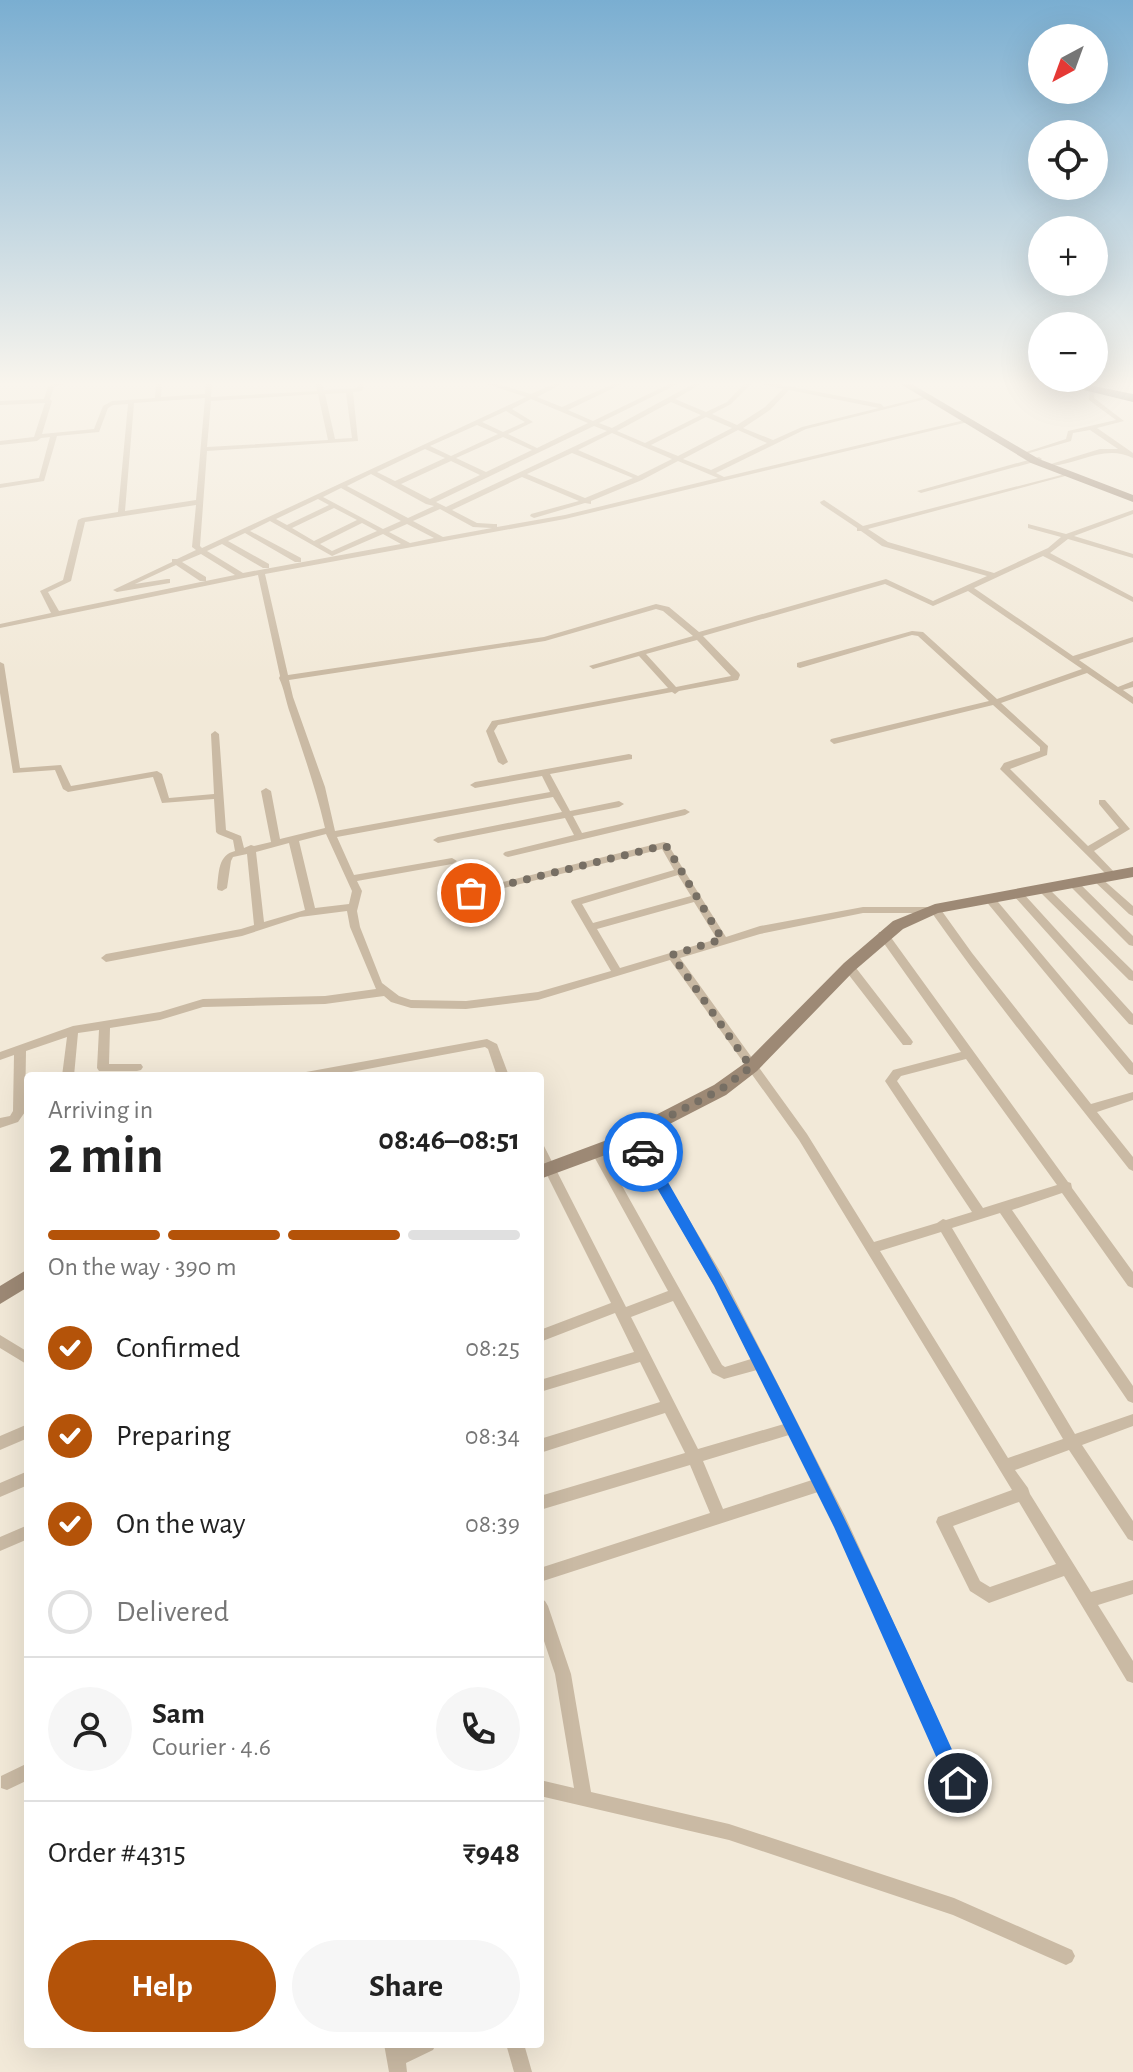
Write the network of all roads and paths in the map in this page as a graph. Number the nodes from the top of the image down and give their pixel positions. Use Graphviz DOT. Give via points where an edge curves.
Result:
graph roads {
  1 [pos="42,480"];
  2 [pos="124,480"];
  3 [pos="202,480"];
  4 [pos="351,480"];
  5 [pos="387,480"];
  6 [pos="404,480"];
  7 [pos="476,480"];
  8 [pos="508,480"];
  9 [pos="535,480"];
  10 [pos="638,480"];
  11 [pos="722,480"];
  12 [pos="960,480"];
  13 [pos="1046,480"];
  14 [pos="1083,480"];
  15 [pos="1090,480"];
  16 [pos="395,484"];
  17 [pos="340,485"];
  18 [pos="0,486"];
  19 [pos="921,491"];
  20 [pos="317,496"];
  21 [pos="1133,497"];
  22 [pos="200,502"];
  23 [pos="429,502"];
  24 [pos="588,502"];
  25 [pos="824,502"];
  26 [pos="335,505"];
  27 [pos="442,508"];
  28 [pos="1133,512"];
  29 [pos="121,514"];
  30 [pos="269,518"];
  31 [pos="363,520"];
  32 [pos="408,521"];
  33 [pos="1031,526"];
  34 [pos="287,528"];
  35 [pos="860,529"];
  36 [pos="244,530"];
  37 [pos="385,532"];
  38 [pos="1067,536"];
  39 [pos="221,540"];
  40 [pos="444,540"];
  41 [pos="314,544"];
  42 [pos="411,546"];
  43 [pos="199,551"];
  44 [pos="1043,553"];
  45 [pos="332,554"];
  46 [pos="1133,556"];
  47 [pos="298,560"];
  48 [pos="175,561"];
  49 [pos="263,569"];
  50 [pos="152,572"];
  51 [pos="238,574"];
  52 [pos="995,576"];
  53 [pos="203,579"];
  54 [pos="167,581"];
  55 [pos="969,588"];
  56 [pos="1133,600"];
  57 [pos="56,614"];
  58 [pos="0,626"];
  59 [pos="697,635"];
  60 [pos="1133,639"];
  61 [pos="641,653"];
  62 [pos="1073,659"];
  63 [pos="0,664"];
  64 [pos="800,665"];
  65 [pos="593,666"];
  66 [pos="1088,670"];
  67 [pos="283,678"];
  68 [pos="1133,684"];
  69 [pos="1116,690"];
  70 [pos="675,691"];
  71 [pos="1133,701"];
  72 [pos="995,702"];
  73 [pos="215,734"];
  74 [pos="834,741"];
  75 [pos="629,757"];
  76 [pos="503,762"];
  77 [pos="545,773"];
  78 [pos="475,785"];
  79 [pos="266,791"];
  80 [pos="554,794"];
  81 [pos="219,796"];
  82 [pos="1102,802"];
  83 [pos="619,804"];
  84 [pos="685,812"];
  85 [pos="566,815"];
  86 [pos="330,832"];
  87 [pos="579,836"];
  88 [pos="293,838"];
  89 [pos="438,840"];
  90 [pos="276,842"];
  91 [pos="245,850"];
  92 [pos="1087,851"];
  93 [pos="508,854"];
  94 [pos="452,861"];
  95 [pos="681,871"];
  96 [pos="1133,872"];
  97 [pos="1105,877"];
  98 [pos="352,879"];
  99 [pos="1073,883"];
  100 [pos="222,888"];
  101 [pos="1043,889"];
  102 [pos="1018,894"];
  103 [pos="697,898"];
  104 [pos="989,898"];
  105 [pos="443,900"];
  106 [pos="353,907"];
  107 [pos="935,909"];
  108 [pos="311,912"];
  109 [pos="1133,912"];
  110 [pos="259,927"];
  111 [pos="590,927"];
  112 [pos="883,935"];
  113 [pos="722,939"];
  114 [pos="1133,942"];
  115 [pos="672,955"];
  116 [pos="106,958"];
  117 [pos="849,967"];
  118 [pos="617,972"];
  119 [pos="1133,977"];
  120 [pos="383,992"];
  121 [pos="1133,1003"];
  122 [pos="1121,1008"];
  123 [pos="1133,1021"];
  124 [pos="105,1024"];
  125 [pos="73,1030"];
  126 [pos="907,1042"];
  127 [pos="20,1048"];
  128 [pos="968,1054"];
  129 [pos="0,1056"];
  130 [pos="137,1067"];
  131 [pos="751,1067"];
  132 [pos="1133,1071"];
  133 [pos="68,1072"];
  134 [pos="328,1072"];
  135 [pos="502,1072"];
  136 [pos="1133,1096"];
  137 [pos="1088,1110"];
  138 [pos="0,1123"];
  139 [pos="633,1135"];
  140 [pos="597,1151"];
  141 [pos="1133,1166"];
  142 [pos="545,1171"];
  143 [pos="1067,1187"];
  144 [pos="1003,1207"];
  145 [pos="980,1214"];
  146 [pos="943,1224"];
  147 [pos="874,1248"];
  148 [pos="1128,1266"];
  149 [pos="24,1280"];
  150 [pos="1133,1282"];
  151 [pos="676,1294"];
  152 [pos="0,1296"];
  153 [pos="621,1310"];
  154 [pos="544,1335"];
  155 [pos="0,1341"];
  156 [pos="643,1355"];
  157 [pos="24,1356"];
  158 [pos="759,1363"];
  159 [pos="544,1385"];
  160 [pos="1133,1397"];
  161 [pos="668,1406"];
  162 [pos="1133,1420"];
  163 [pos="792,1428"];
  164 [pos="24,1433"];
  165 [pos="1071,1440"];
  166 [pos="0,1443"];
  167 [pos="544,1445"];
  168 [pos="694,1457"];
  169 [pos="1006,1466"];
  170 [pos="24,1480"];
  171 [pos="821,1484"];
  172 [pos="0,1490"];
  173 [pos="1023,1493"];
  174 [pos="544,1502"];
  175 [pos="719,1516"];
  176 [pos="24,1534"];
  177 [pos="1133,1534"];
  178 [pos="0,1544"];
  179 [pos="1068,1567"];
  180 [pos="544,1574"];
  181 [pos="1133,1587"];
  182 [pos="1089,1600"];
  183 [pos="544,1618"];
  184 [pos="1133,1675"];
  185 [pos="24,1773"];
  186 [pos="7,1782"];
  187 [pos="958,1783"];
  188 [pos="544,1789"];
  189 [pos="584,1798"];
  190 [pos="1066,1956"];
  191 [pos="418,2048"];
  192 [pos="516,2048"];
  193 [pos="395,2058"];
  194 [pos="523,2072"];
  1 -- 18 [label="street"];
  2 -- 29 [label="street"];
  3 -- 22 [label="street"];
  4 -- 17 [label="street"];
  5 -- 16 [label="street"];
  6 -- 16 [label="street"];
  7 -- 23 [label="street"];
  8 -- 27 [label="street"];
  9 -- 24 [label="street"];
  10 -- 24 [label="street"];
  11 -- 40 [label="street"];
  12 -- 19 [label="street"];
  13 -- 35 [label="street"];
  14 -- 21 [label="street"];
  15 -- 21 [label="street"];
  16 -- 23 [label="street"];
  17 -- 20 [label="street"];
  17 -- 32 [label="street"];
  20 -- 26 [label="street"];
  20 -- 30 [label="street"];
  22 -- 29 [label="street"];
  22 -- 43 [label="street"];
  23 -- 27 [label="street"];
  24 -- 27 [label="street" via="489,527"];
  25 -- 35 [label="street"];
  26 -- 31 [label="street"];
  26 -- 34 [label="street"];
  27 -- 32 [label="street"];
  28 -- 38 [label="street"];
  29 -- 57 [label="street" via="81,521 67,581 44,589"];
  30 -- 34 [label="street"];
  30 -- 36 [label="street"];
  31 -- 37 [label="street"];
  31 -- 41 [label="street"];
  32 -- 37 [label="street"];
  32 -- 40 [label="street"];
  33 -- 38 [label="street"];
  34 -- 41 [label="street"];
  35 -- 52 [label="street" via="891,546"];
  36 -- 39 [label="street"];
  36 -- 47 [label="street"];
  37 -- 42 [label="street"];
  37 -- 45 [label="street"];
  38 -- 44 [label="street"];
  38 -- 46 [label="street"];
  39 -- 43 [label="street"];
  39 -- 49 [label="street"];
  40 -- 42 [label="street"];
  41 -- 45 [label="street"];
  42 -- 49 [label="street"];
  43 -- 48 [label="street"];
  43 -- 51 [label="street"];
  44 -- 52 [label="street"];
  44 -- 56 [label="street"];
  45 -- 47 [label="street"];
  47 -- 49 [label="street"];
  48 -- 50 [label="street"];
  48 -- 53 [label="street"];
  49 -- 51 [label="street"];
  49 -- 67 [label="street"];
  50 -- 54 [label="street"];
  50 -- 54 [label="street" via="117,591"];
  51 -- 53 [label="street"];
  51 -- 57 [label="street"];
  52 -- 55 [label="street"];
  53 -- 54 [label="street" via="176,585"];
  55 -- 59 [label="street" via="930,605 886,581"];
  55 -- 62 [label="street"];
  57 -- 58 [label="street"];
  59 -- 61 [label="street"];
  59 -- 67 [label="street" via="656,606 545,639"];
  59 -- 70 [label="street" via="736,677"];
  60 -- 62 [label="street"];
  61 -- 65 [label="street"];
  61 -- 70 [label="street"];
  62 -- 66 [label="street"];
  63 -- 81 [label="street" via="16,771 59,767 68,789 157,774 165,801"];
  64 -- 72 [label="street" via="916,632"];
  66 -- 69 [label="street"];
  66 -- 72 [label="street"];
  67 -- 86 [label="street"];
  68 -- 69 [label="street"];
  69 -- 71 [label="street"];
  70 -- 76 [label="street" via="492,725"];
  72 -- 74 [label="street"];
  72 -- 92 [label="street" via="1047,751 1005,769"];
  73 -- 81 [label="street"];
  75 -- 77 [label="street"];
  77 -- 78 [label="street"];
  77 -- 80 [label="street"];
  79 -- 90 [label="street"];
  80 -- 85 [label="street"];
  80 -- 86 [label="street"];
  81 -- 91 [label="street" via="221,832 238,838"];
  82 -- 92 [label="street" via="1125,829"];
  83 -- 85 [label="street"];
  84 -- 87 [label="street"];
  85 -- 87 [label="street"];
  85 -- 89 [label="street"];
  86 -- 88 [label="street"];
  86 -- 98 [label="street"];
  87 -- 93 [label="street"];
  88 -- 90 [label="street"];
  88 -- 108 [label="street"];
  90 -- 91 [label="street"];
  91 -- 100 [label="street" via="226,860"];
  91 -- 110 [label="street"];
  92 -- 97 [label="street"];
  94 -- 98 [label="street"];
  95 -- 103 [label="street"];
  95 -- 105 [label="street" via="662,846"];
  95 -- 111 [label="street" via="577,900"];
  96 -- 97 [label="street"];
  97 -- 99 [label="street"];
  97 -- 109 [label="street"];
  98 -- 106 [label="street" via="357,897"];
  99 -- 101 [label="street"];
  99 -- 114 [label="street"];
  101 -- 102 [label="street"];
  101 -- 119 [label="street"];
  102 -- 104 [label="street"];
  102 -- 122 [label="street"];
  103 -- 111 [label="street"];
  103 -- 113 [label="street"];
  104 -- 107 [label="street"];
  104 -- 132 [label="street"];
  106 -- 108 [label="street"];
  106 -- 120 [label="street" via="355,927"];
  107 -- 112 [label="street"];
  107 -- 113 [label="street" via="863,910"];
  107 -- 137 [label="street"];
  108 -- 110 [label="street"];
  110 -- 116 [label="street"];
  111 -- 118 [label="street"];
  112 -- 117 [label="street"];
  112 -- 128 [label="street"];
  113 -- 115 [label="street"];
  115 -- 118 [label="street"];
  115 -- 131 [label="street"];
  117 -- 126 [label="street"];
  117 -- 131 [label="street"];
  118 -- 120 [label="street" via="557,992 466,1005 411,1004"];
  120 -- 124 [label="street" via="325,1000 216,1001"];
  121 -- 122 [label="street"];
  122 -- 123 [label="street"];
  124 -- 125 [label="street"];
  124 -- 130 [label="street" via="103,1068"];
  125 -- 127 [label="street"];
  125 -- 133 [label="street"];
  127 -- 129 [label="street"];
  127 -- 138 [label="street" via="19,1112"];
  128 -- 143 [label="street"];
  128 -- 145 [label="street" via="897,1073 891,1081"];
  131 -- 139 [label="street" via="720,1090"];
  131 -- 147 [label="street"];
  134 -- 135 [label="street" via="487,1043 493,1046"];
  136 -- 137 [label="street"];
  137 -- 141 [label="street"];
  139 -- 140 [label="street"];
  139 -- 158 [label="street" via="719,1282"];
  140 -- 142 [label="street"];
  140 -- 151 [label="street"];
  142 -- 153 [label="street"];
  143 -- 144 [label="street"];
  143 -- 148 [label="street"];
  144 -- 145 [label="street"];
  144 -- 160 [label="street"];
  145 -- 146 [label="street"];
  146 -- 147 [label="street"];
  146 -- 165 [label="street"];
  147 -- 169 [label="street"];
  148 -- 150 [label="street"];
  149 -- 152 [label="street"];
  151 -- 153 [label="street"];
  151 -- 158 [label="street" via="719,1371"];
  153 -- 154 [label="street"];
  153 -- 156 [label="street"];
  155 -- 157 [label="street"];
  156 -- 159 [label="street"];
  156 -- 161 [label="street"];
  158 -- 163 [label="street"];
  161 -- 167 [label="street"];
  161 -- 168 [label="street"];
  162 -- 165 [label="street"];
  163 -- 168 [label="street"];
  163 -- 171 [label="street"];
  164 -- 166 [label="street"];
  165 -- 169 [label="street"];
  165 -- 177 [label="street"];
  168 -- 174 [label="street"];
  168 -- 175 [label="street"];
  169 -- 173 [label="street"];
  170 -- 172 [label="street"];
  171 -- 175 [label="street"];
  171 -- 187 [label="street"];
  173 -- 179 [label="street"];
  173 -- 179 [label="street" via="943,1522 975,1586 989,1595"];
  175 -- 180 [label="street"];
  176 -- 178 [label="street"];
  179 -- 182 [label="street"];
  181 -- 182 [label="street"];
  182 -- 184 [label="street"];
  183 -- 189 [label="street" via="563,1674"];
  185 -- 186 [label="street"];
  188 -- 189 [label="street"];
  189 -- 190 [label="street" via="729,1832 894,1885"];
  191 -- 193 [label="street"];
  192 -- 194 [label="street"];
}
